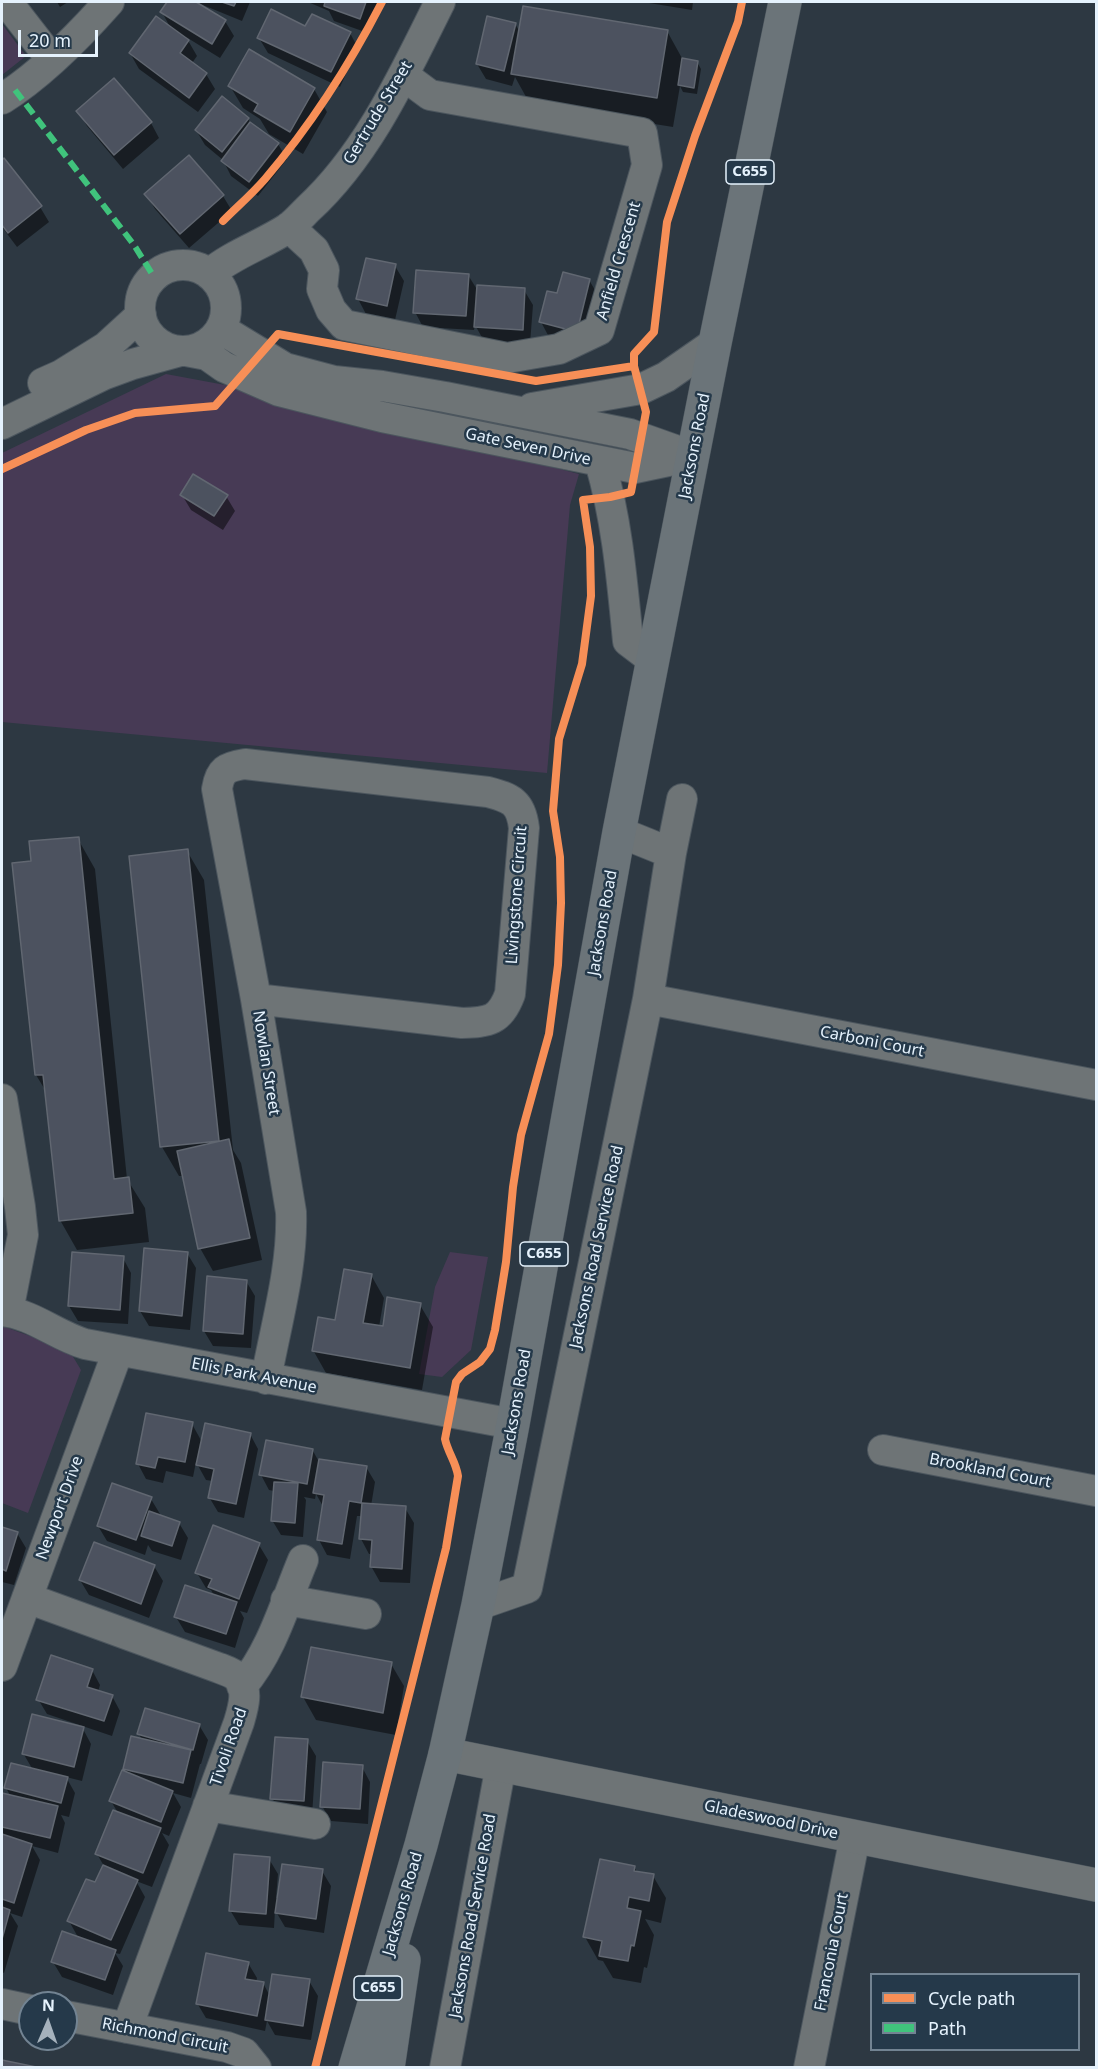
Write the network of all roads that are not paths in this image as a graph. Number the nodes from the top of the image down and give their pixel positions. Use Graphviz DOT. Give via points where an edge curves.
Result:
graph roads {
  1 [pos="7,2"];
  2 [pos="109,2"];
  3 [pos="440,2"];
  4 [pos="785,2"];
  5 [pos="52,60"];
  6 [pos="403,75"];
  7 [pos="2,99"];
  8 [pos="281,232"];
  9 [pos="216,284"];
  10 [pos="141,315"];
  11 [pos="221,329"];
  12 [pos="715,343"];
  13 [pos="183,351"];
  14 [pos="2,402"];
  15 [pos="508,410"];
  16 [pos="2,424"];
  17 [pos="692,456"];
  18 [pos="600,462"];
  19 [pos="653,660"];
  20 [pos="244,764"];
  21 [pos="682,800"];
  22 [pos="619,832"];
  23 [pos="671,853"];
  24 [pos="256,999"];
  25 [pos="648,999"];
  26 [pos="1096,1085"];
  27 [pos="2,1100"];
  28 [pos="5,1311"];
  29 [pos="118,1351"];
  30 [pos="266,1379"];
  31 [pos="513,1424"];
  32 [pos="883,1450"];
  33 [pos="1096,1491"];
  34 [pos="303,1560"];
  35 [pos="27,1598"];
  36 [pos="286,1600"];
  37 [pos="478,1605"];
  38 [pos="366,1614"];
  39 [pos="2,1666"];
  40 [pos="242,1686"];
  41 [pos="445,1754"];
  42 [pos="501,1765"];
  43 [pos="208,1806"];
  44 [pos="315,1824"];
  45 [pos="855,1838"];
  46 [pos="421,1845"];
  47 [pos="1096,1885"];
  48 [pos="2,2004"];
  49 [pos="18,2007"];
  50 [pos="78,2018"];
  51 [pos="127,2028"];
  52 [pos="256,2067"];
  53 [pos="355,2067"];
  54 [pos="388,2067"];
  55 [pos="445,2067"];
  56 [pos="809,2067"];
  1 -- 5 [label="street"];
  2 -- 5 [label="street"];
  3 -- 6 [label="street, Gertrude Street"];
  4 -- 12 [label="main road, Jacksons Road / C655"];
  5 -- 7 [label="street"];
  6 -- 8 [label="street, Gertrude Street" via="362,146 328,190"];
  6 -- 8 [label="street, Anfield Crescent" via="430,95 642,133 647,165 598,330 559,349 507,358 344,325 322,289 324,270 314,250"];
  8 -- 9 [label="street, Gertrude Street" via="225,261"];
  9 -- 10 [label="street" via="198,268 185,265 162,271 147,285"];
  9 -- 11 [label="street" via="226,306"];
  10 -- 13 [label="street" via="154,339"];
  10 -- 14 [label="street" via="106,347 61,375"];
  11 -- 13 [label="street" via="200,348"];
  11 -- 15 [label="street, Gate Seven Drive" via="285,368 334,381"];
  12 -- 15 [label="street, Gate Seven Drive" via="666,377 641,389"];
  12 -- 17 [label="main road, Jacksons Road / C655"];
  13 -- 16 [label="street" via="103,375"];
  13 -- 18 [label="street, Gate Seven Drive" via="207,355 224,367 279,391 382,417"];
  15 -- 17 [label="street, Gate Seven Drive" via="641,437"];
  17 -- 18 [label="street, Gate Seven Drive" via="635,468"];
  17 -- 19 [label="main road, Jacksons Road / C655"];
  18 -- 19 [label="street" via="612,507 628,641"];
  19 -- 22 [label="main road, Jacksons Road / C655"];
  20 -- 24 [label="street, Nowlan Street" via="224,771 217,789"];
  20 -- 24 [label="street, Livingstone Circuit" via="488,792 516,803 524,828 510,994 495,1018 462,1023"];
  21 -- 23 [label="street, Jacksons Road Service Road"];
  22 -- 23 [label="street"];
  22 -- 31 [label="main road, Jacksons Road / C655"];
  23 -- 25 [label="street, Jacksons Road Service Road"];
  24 -- 30 [label="street, Nowlan Street" via="292,1232"];
  25 -- 26 [label="street, Carboni Court"];
  25 -- 37 [label="street, Jacksons Road Service Road" via="528,1588"];
  27 -- 28 [label="street" via="23,1235"];
  28 -- 29 [label="street, Ellis Park Avenue" via="18,1312 69,1339"];
  29 -- 30 [label="street, Ellis Park Avenue"];
  29 -- 35 [label="street, Newport Drive"];
  30 -- 31 [label="street, Ellis Park Avenue"];
  31 -- 37 [label="main road, Jacksons Road / C655"];
  32 -- 33 [label="street, Brookland Court"];
  34 -- 36 [label="street"];
  35 -- 39 [label="street, Newport Drive"];
  35 -- 40 [label="street, Tivoli Road" via="219,1668 238,1678"];
  36 -- 38 [label="street"];
  36 -- 40 [label="street" via="264,1655"];
  37 -- 41 [label="main road, Jacksons Road / C655"];
  40 -- 43 [label="street, Tivoli Road" via="244,1702"];
  41 -- 42 [label="street, Gladeswood Drive"];
  41 -- 46 [label="main road, Jacksons Road / C655"];
  42 -- 45 [label="street, Gladeswood Drive"];
  42 -- 55 [label="street, Jacksons Road Service Road"];
  43 -- 44 [label="street"];
  43 -- 51 [label="street, Tivoli Road"];
  45 -- 47 [label="street, Gladeswood Drive"];
  45 -- 56 [label="street, Franconia Court"];
  46 -- 53 [label="main road, Jacksons Road / C655"];
  46 -- 54 [label="main road, Jacksons Road / C655"];
  48 -- 49 [label="street"];
  50 -- 51 [label="street, Richmond Circuit"];
  51 -- 52 [label="street, Richmond Circuit" via="227,2047 243,2053"];
}
